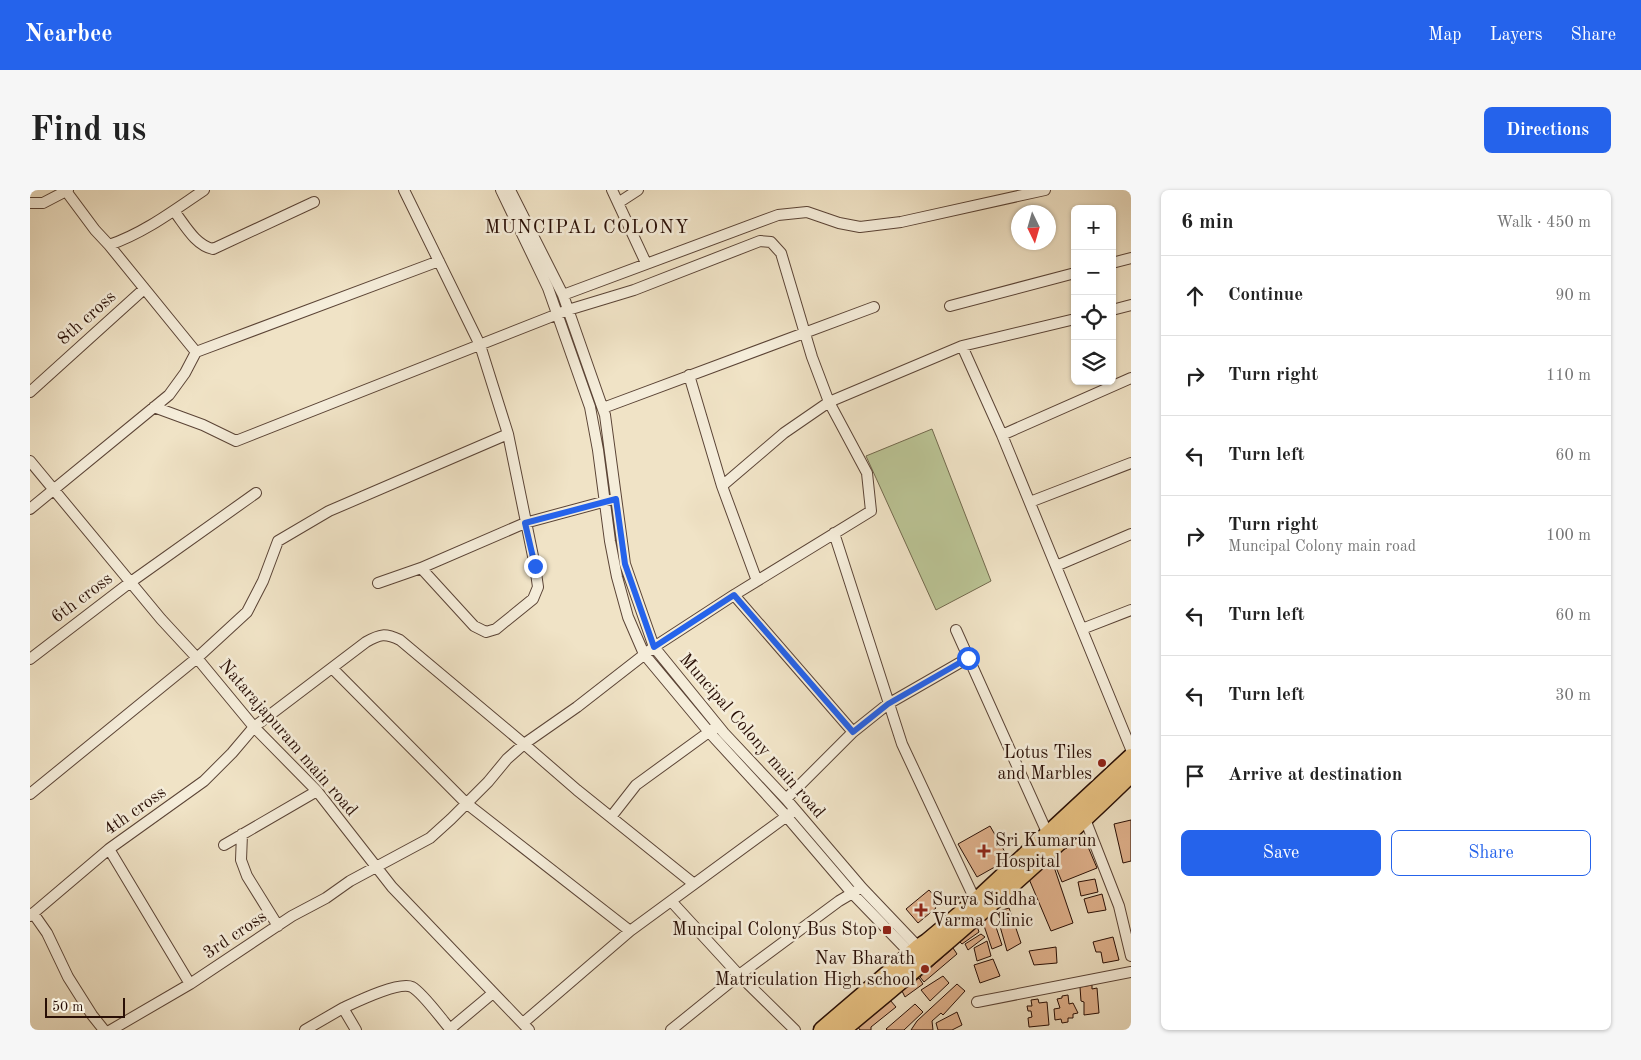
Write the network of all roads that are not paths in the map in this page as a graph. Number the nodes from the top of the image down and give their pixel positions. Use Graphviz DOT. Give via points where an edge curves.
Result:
graph roads {
  1 [pos="204,190"];
  2 [pos="404,190"];
  3 [pos="501,190"];
  4 [pos="510,190"];
  5 [pos="612,190"];
  6 [pos="638,190"];
  7 [pos="1045,190"];
  8 [pos="67,191"];
  9 [pos="314,202"];
  10 [pos="30,203"];
  11 [pos="618,203"];
  12 [pos="174,211"];
  13 [pos="109,245"];
  14 [pos="1131,258"];
  15 [pos="439,261"];
  16 [pos="1116,262"];
  17 [pos="646,263"];
  18 [pos="1071,274"];
  19 [pos="144,289"];
  20 [pos="563,295"];
  21 [pos="1131,305"];
  22 [pos="950,306"];
  23 [pos="874,307"];
  24 [pos="1116,309"];
  25 [pos="568,310"];
  26 [pos="557,315"];
  27 [pos="1071,320"];
  28 [pos="806,332"];
  29 [pos="480,345"];
  30 [pos="962,346"];
  31 [pos="196,352"];
  32 [pos="689,375"];
  33 [pos="1131,378"];
  34 [pos="30,392"];
  35 [pos="830,402"];
  36 [pos="154,407"];
  37 [pos="603,408"];
  38 [pos="508,434"];
  39 [pos="1002,435"];
  40 [pos="30,461"];
  41 [pos="1131,463"];
  42 [pos="722,486"];
  43 [pos="54,490"];
  44 [pos="256,493"];
  45 [pos="616,499"];
  46 [pos="605,502"];
  47 [pos="1030,502"];
  48 [pos="30,509"];
  49 [pos="525,523"];
  50 [pos="834,533"];
  51 [pos="1131,534"];
  52 [pos="1056,566"];
  53 [pos="421,568"];
  54 [pos="757,581"];
  55 [pos="131,582"];
  56 [pos="378,583"];
  57 [pos="734,595"];
  58 [pos="1131,610"];
  59 [pos="1082,629"];
  60 [pos="956,630"];
  61 [pos="654,647"];
  62 [pos="644,654"];
  63 [pos="197,658"];
  64 [pos="968,658"];
  65 [pos="30,659"];
  66 [pos="332,668"];
  67 [pos="888,704"];
  68 [pos="718,726"];
  69 [pos="254,728"];
  70 [pos="709,732"];
  71 [pos="853,732"];
  72 [pos="524,744"];
  73 [pos="1131,749"];
  74 [pos="1131,758"];
  75 [pos="1131,774"];
  76 [pos="317,791"];
  77 [pos="30,794"];
  78 [pos="786,799"];
  79 [pos="466,803"];
  80 [pos="791,813"];
  81 [pos="611,817"];
  82 [pos="1085,819"];
  83 [pos="242,834"];
  84 [pos="1051,841"];
  85 [pos="224,845"];
  86 [pos="109,849"];
  87 [pos="376,868"];
  88 [pos="694,884"];
  89 [pos="862,888"];
  90 [pos="852,893"];
  91 [pos="672,900"];
  92 [pos="979,906"];
  93 [pos="31,914"];
  94 [pos="278,926"];
  95 [pos="630,930"];
  96 [pos="920,953"];
  97 [pos="1131,956"];
  98 [pos="1131,972"];
  99 [pos="739,975"];
  100 [pos="190,984"];
  101 [pos="493,993"];
  102 [pos="977,1002"];
  103 [pos="343,1008"];
  104 [pos="526,1027"];
  105 [pos="450,1029"];
  106 [pos="104,1030"];
  107 [pos="111,1030"];
  108 [pos="305,1030"];
  109 [pos="356,1030"];
  110 [pos="671,1030"];
  111 [pos="795,1030"];
  112 [pos="822,1030"];
  113 [pos="842,1030"];
  1 -- 12 [label="street"];
  2 -- 15 [label="street"];
  3 -- 26 [label="street" via="548,288"];
  4 -- 20 [label="street, Muncipal Colony main road"];
  5 -- 11 [label="street"];
  6 -- 11 [label="street"];
  7 -- 17 [label="street" via="860,228 807,212 778,214"];
  8 -- 10 [label="street" via="43,203"];
  8 -- 13 [label="street"];
  9 -- 12 [label="street" via="213,249 203,247"];
  11 -- 17 [label="street"];
  12 -- 13 [label="street" via="148,228"];
  13 -- 19 [label="street"];
  14 -- 16 [label="street"];
  15 -- 29 [label="street"];
  15 -- 31 [label="street"];
  17 -- 20 [label="street"];
  18 -- 22 [label="street"];
  19 -- 31 [label="street"];
  19 -- 34 [label="street, 8th cross"];
  20 -- 25 [label="street, Muncipal Colony main road"];
  21 -- 24 [label="street"];
  23 -- 28 [label="street"];
  25 -- 26 [label="street"];
  25 -- 28 [label="street" via="634,290 760,241 771,242 781,253"];
  25 -- 37 [label="street, Muncipal Colony main road"];
  26 -- 29 [label="street"];
  26 -- 46 [label="street" via="590,407"];
  27 -- 30 [label="street"];
  28 -- 32 [label="street"];
  28 -- 35 [label="street"];
  29 -- 36 [label="street" via="236,441"];
  29 -- 38 [label="street"];
  30 -- 35 [label="street"];
  30 -- 39 [label="street"];
  31 -- 36 [label="street" via="169,395"];
  32 -- 37 [label="street"];
  32 -- 42 [label="street"];
  33 -- 39 [label="street"];
  35 -- 42 [label="street" via="784,433"];
  35 -- 50 [label="street, 3rd cross" via="867,473 871,511"];
  36 -- 43 [label="street"];
  37 -- 45 [label="street, Muncipal Colony main road"];
  38 -- 49 [label="street"];
  38 -- 63 [label="street" via="329,511 278,541 247,612"];
  39 -- 47 [label="street"];
  40 -- 43 [label="street, Natarajapuram main road"];
  41 -- 47 [label="street"];
  42 -- 54 [label="street"];
  43 -- 48 [label="street"];
  43 -- 55 [label="street, Natarajapuram main road"];
  44 -- 55 [label="street, 6th cross"];
  45 -- 46 [label="street"];
  45 -- 61 [label="street, Muncipal Colony main road" via="625,564"];
  46 -- 49 [label="street"];
  46 -- 62 [label="street" via="617,576 628,617"];
  47 -- 52 [label="street"];
  49 -- 53 [label="street"];
  49 -- 53 [label="street" via="538,587 533,599 496,629 486,632 474,626"];
  50 -- 54 [label="street, 3rd cross"];
  50 -- 67 [label="street"];
  51 -- 52 [label="street"];
  52 -- 59 [label="street"];
  53 -- 56 [label="street"];
  54 -- 57 [label="street, 3rd cross"];
  55 -- 63 [label="street, Natarajapuram main road"];
  55 -- 65 [label="street, 6th cross"];
  57 -- 61 [label="street, 3rd cross"];
  57 -- 71 [label="street"];
  58 -- 59 [label="street"];
  59 -- 73 [label="street"];
  60 -- 64 [label="street"];
  61 -- 62 [label="street, 3rd cross"];
  61 -- 68 [label="street, Muncipal Colony main road"];
  62 -- 70 [label="street"];
  62 -- 72 [label="street, 3rd cross"];
  63 -- 69 [label="street, Natarajapuram main road"];
  63 -- 77 [label="street"];
  64 -- 67 [label="street"];
  64 -- 84 [label="street"];
  66 -- 69 [label="street, 4th cross"];
  66 -- 72 [label="street, 4th cross" via="366,642 388,634 400,640"];
  66 -- 79 [label="street"];
  67 -- 71 [label="street"];
  67 -- 92 [label="street" via="902,744"];
  68 -- 70 [label="street"];
  68 -- 78 [label="street, Muncipal Colony main road"];
  69 -- 76 [label="street, Natarajapuram main road"];
  69 -- 86 [label="street, 4th cross" via="204,781"];
  70 -- 80 [label="street"];
  70 -- 81 [label="street" via="636,785"];
  71 -- 78 [label="street"];
  72 -- 79 [label="street, 3rd cross"];
  72 -- 81 [label="street"];
  74 -- 84 [label="main road"];
  75 -- 82 [label="main road"];
  76 -- 83 [label="street"];
  76 -- 87 [label="street, Natarajapuram main road"];
  78 -- 80 [label="street, Muncipal Colony main road"];
  79 -- 87 [label="street, 3rd cross" via="430,838"];
  79 -- 95 [label="street"];
  80 -- 88 [label="street"];
  80 -- 89 [label="street, Muncipal Colony main road"];
  80 -- 90 [label="street"];
  81 -- 88 [label="street"];
  82 -- 84 [label="main road"];
  82 -- 97 [label="street" via="1119,906"];
  83 -- 85 [label="street"];
  83 -- 94 [label="street" via="241,860 247,876"];
  84 -- 92 [label="main road"];
  86 -- 93 [label="street, 4th cross"];
  86 -- 100 [label="street"];
  87 -- 94 [label="street, 3rd cross"];
  87 -- 101 [label="street, Natarajapuram main road"];
  88 -- 91 [label="street"];
  89 -- 90 [label="street"];
  89 -- 96 [label="street, Muncipal Colony main road"];
  90 -- 96 [label="street"];
  90 -- 99 [label="street"];
  91 -- 95 [label="street"];
  91 -- 99 [label="street"];
  92 -- 96 [label="main road" via="928,942"];
  93 -- 106 [label="street" via="47,932 68,977"];
  94 -- 100 [label="street, 3rd cross"];
  95 -- 104 [label="street"];
  96 -- 112 [label="main road"];
  96 -- 113 [label="main road"];
  98 -- 102 [label="street"];
  99 -- 110 [label="street"];
  99 -- 111 [label="street"];
  100 -- 107 [label="street, 3rd cross"];
  101 -- 104 [label="street, Natarajapuram main road"];
  101 -- 105 [label="street"];
  103 -- 105 [label="street" via="394,988 412,987"];
  103 -- 108 [label="street"];
  103 -- 109 [label="street"];
}
